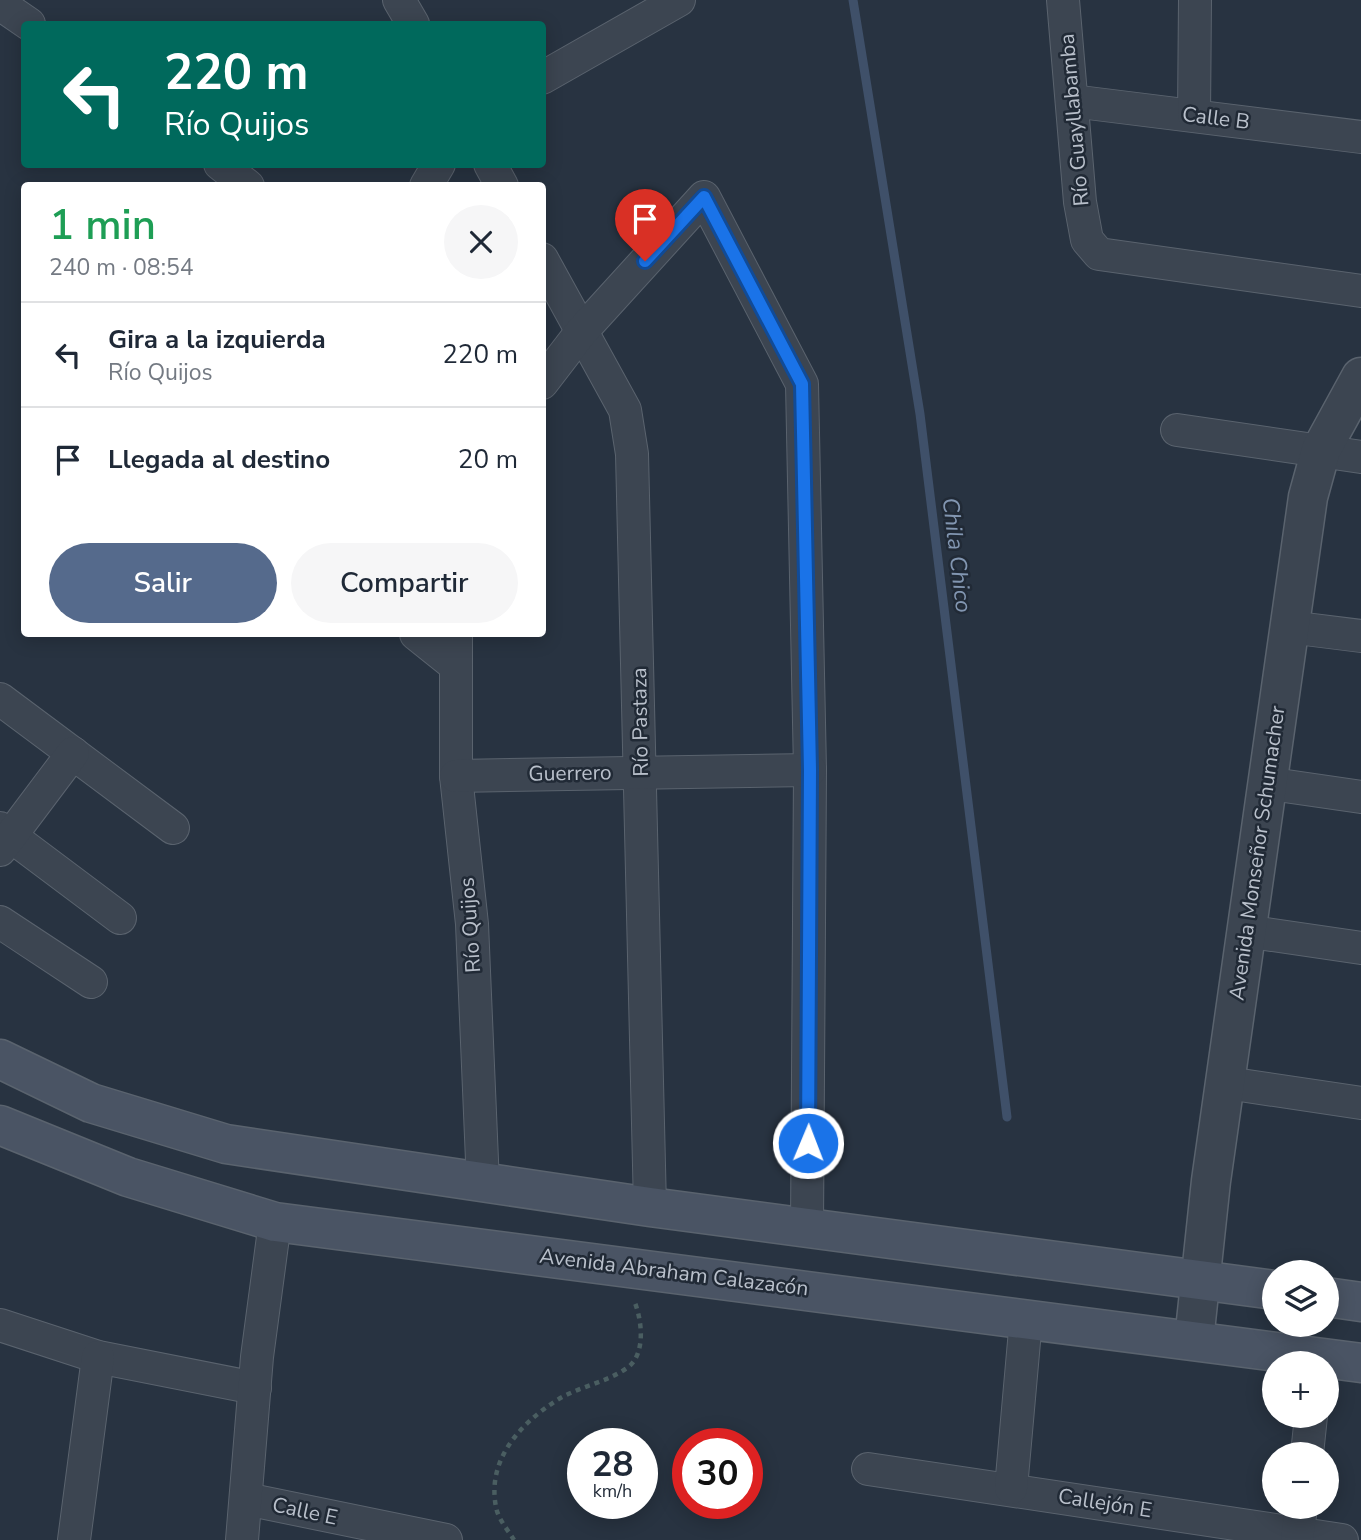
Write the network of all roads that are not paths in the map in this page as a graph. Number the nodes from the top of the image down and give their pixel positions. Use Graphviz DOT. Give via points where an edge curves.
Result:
graph roads {
  1 [pos="399,0"];
  2 [pos="679,0"];
  3 [pos="1063,0"];
  4 [pos="1195,0"];
  5 [pos="0,4"];
  6 [pos="25,21"];
  7 [pos="411,21"];
  8 [pos="546,76"];
  9 [pos="1072,101"];
  10 [pos="1194,115"];
  11 [pos="1360,130"];
  12 [pos="225,168"];
  13 [pos="243,182"];
  14 [pos="546,266"];
  15 [pos="1361,291"];
  16 [pos="582,331"];
  17 [pos="1361,377"];
  18 [pos="546,378"];
  19 [pos="1177,430"];
  20 [pos="1321,450"];
  21 [pos="1361,457"];
  22 [pos="1289,627"];
  23 [pos="1361,636"];
  24 [pos="420,637"];
  25 [pos="456,637"];
  26 [pos="456,666"];
  27 [pos="0,699"];
  28 [pos="73,753"];
  29 [pos="810,770"];
  30 [pos="642,772"];
  31 [pos="456,776"];
  32 [pos="1265,783"];
  33 [pos="1361,797"];
  34 [pos="173,828"];
  35 [pos="4,838"];
  36 [pos="120,918"];
  37 [pos="0,922"];
  38 [pos="1245,931"];
  39 [pos="1361,948"];
  40 [pos="91,982"];
  41 [pos="0,1059"];
  42 [pos="1227,1083"];
  43 [pos="1361,1102"];
  44 [pos="0,1125"];
  45 [pos="483,1184"];
  46 [pos="650,1207"];
  47 [pos="275,1222"];
  48 [pos="807,1227"];
  49 [pos="1200,1280"];
  50 [pos="1262,1288"];
  51 [pos="1339,1299"];
  52 [pos="1361,1302"];
  53 [pos="1026,1319"];
  54 [pos="0,1325"];
  55 [pos="1194,1340"];
  56 [pos="1262,1351"];
  57 [pos="98,1357"];
  58 [pos="1339,1361"];
  59 [pos="1361,1363"];
  60 [pos="255,1388"];
  61 [pos="868,1469"];
  62 [pos="1012,1488"];
  63 [pos="246,1499"];
  64 [pos="1298,1527"];
  65 [pos="74,1540"];
  66 [pos="242,1540"];
  67 [pos="446,1540"];
  68 [pos="1342,1540"];
  1 -- 7 [label="street"];
  2 -- 8 [label="street"];
  3 -- 9 [label="street, Río Guayllabamba"];
  4 -- 10 [label="street"];
  5 -- 6 [label="street"];
  9 -- 10 [label="street, Calle B"];
  9 -- 15 [label="street, Río Guayllabamba" via="1080,202 1087,240 1099,254"];
  10 -- 11 [label="street, Calle B"];
  12 -- 13 [label="street"];
  14 -- 16 [label="street, Río Pastaza"];
  16 -- 18 [label="street"];
  16 -- 29 [label="street" via="704,197 802,384"];
  16 -- 30 [label="street, Río Pastaza" via="625,410 632,454"];
  17 -- 20 [label="street, Avenida Monseñor Schumacher"];
  19 -- 20 [label="street"];
  20 -- 21 [label="street"];
  20 -- 22 [label="street, Avenida Monseñor Schumacher" via="1308,497"];
  22 -- 23 [label="street"];
  22 -- 32 [label="street, Avenida Monseñor Schumacher"];
  24 -- 26 [label="street"];
  25 -- 26 [label="street, Río Quijos"];
  26 -- 31 [label="street, Río Quijos"];
  27 -- 28 [label="street"];
  28 -- 34 [label="street"];
  28 -- 35 [label="street"];
  29 -- 30 [label="street, Guerrero"];
  29 -- 48 [label="street"];
  30 -- 31 [label="street, Guerrero"];
  30 -- 46 [label="street, Río Pastaza" via="641,917"];
  31 -- 45 [label="street, Río Quijos" via="472,924"];
  32 -- 33 [label="street"];
  32 -- 38 [label="street, Avenida Monseñor Schumacher"];
  35 -- 36 [label="street"];
  37 -- 40 [label="street"];
  38 -- 39 [label="street"];
  38 -- 42 [label="street, Avenida Monseñor Schumacher"];
  41 -- 45 [label="main road" via="91,1103 226,1144"];
  42 -- 43 [label="street"];
  42 -- 49 [label="street, Avenida Monseñor Schumacher"];
  44 -- 47 [label="main road, Avenida Abraham Calazacón" via="128,1177"];
  45 -- 46 [label="main road"];
  46 -- 48 [label="main road"];
  47 -- 53 [label="main road, Avenida Abraham Calazacón"];
  47 -- 60 [label="street"];
  48 -- 49 [label="main road"];
  49 -- 50 [label="main road"];
  49 -- 55 [label="street, Avenida Monseñor Schumacher"];
  51 -- 52 [label="main road"];
  53 -- 55 [label="main road, Avenida Abraham Calazacón"];
  53 -- 62 [label="street"];
  54 -- 57 [label="street"];
  55 -- 56 [label="main road, Avenida Abraham Calazacón"];
  57 -- 60 [label="street"];
  57 -- 65 [label="street"];
  58 -- 59 [label="main road, Avenida Abraham Calazacón"];
  60 -- 63 [label="street"];
  61 -- 62 [label="street, Callejón E"];
  62 -- 64 [label="street, Callejón E"];
  63 -- 66 [label="street"];
  63 -- 67 [label="street, Calle E"];
  64 -- 68 [label="street, Callejón E"];
}
